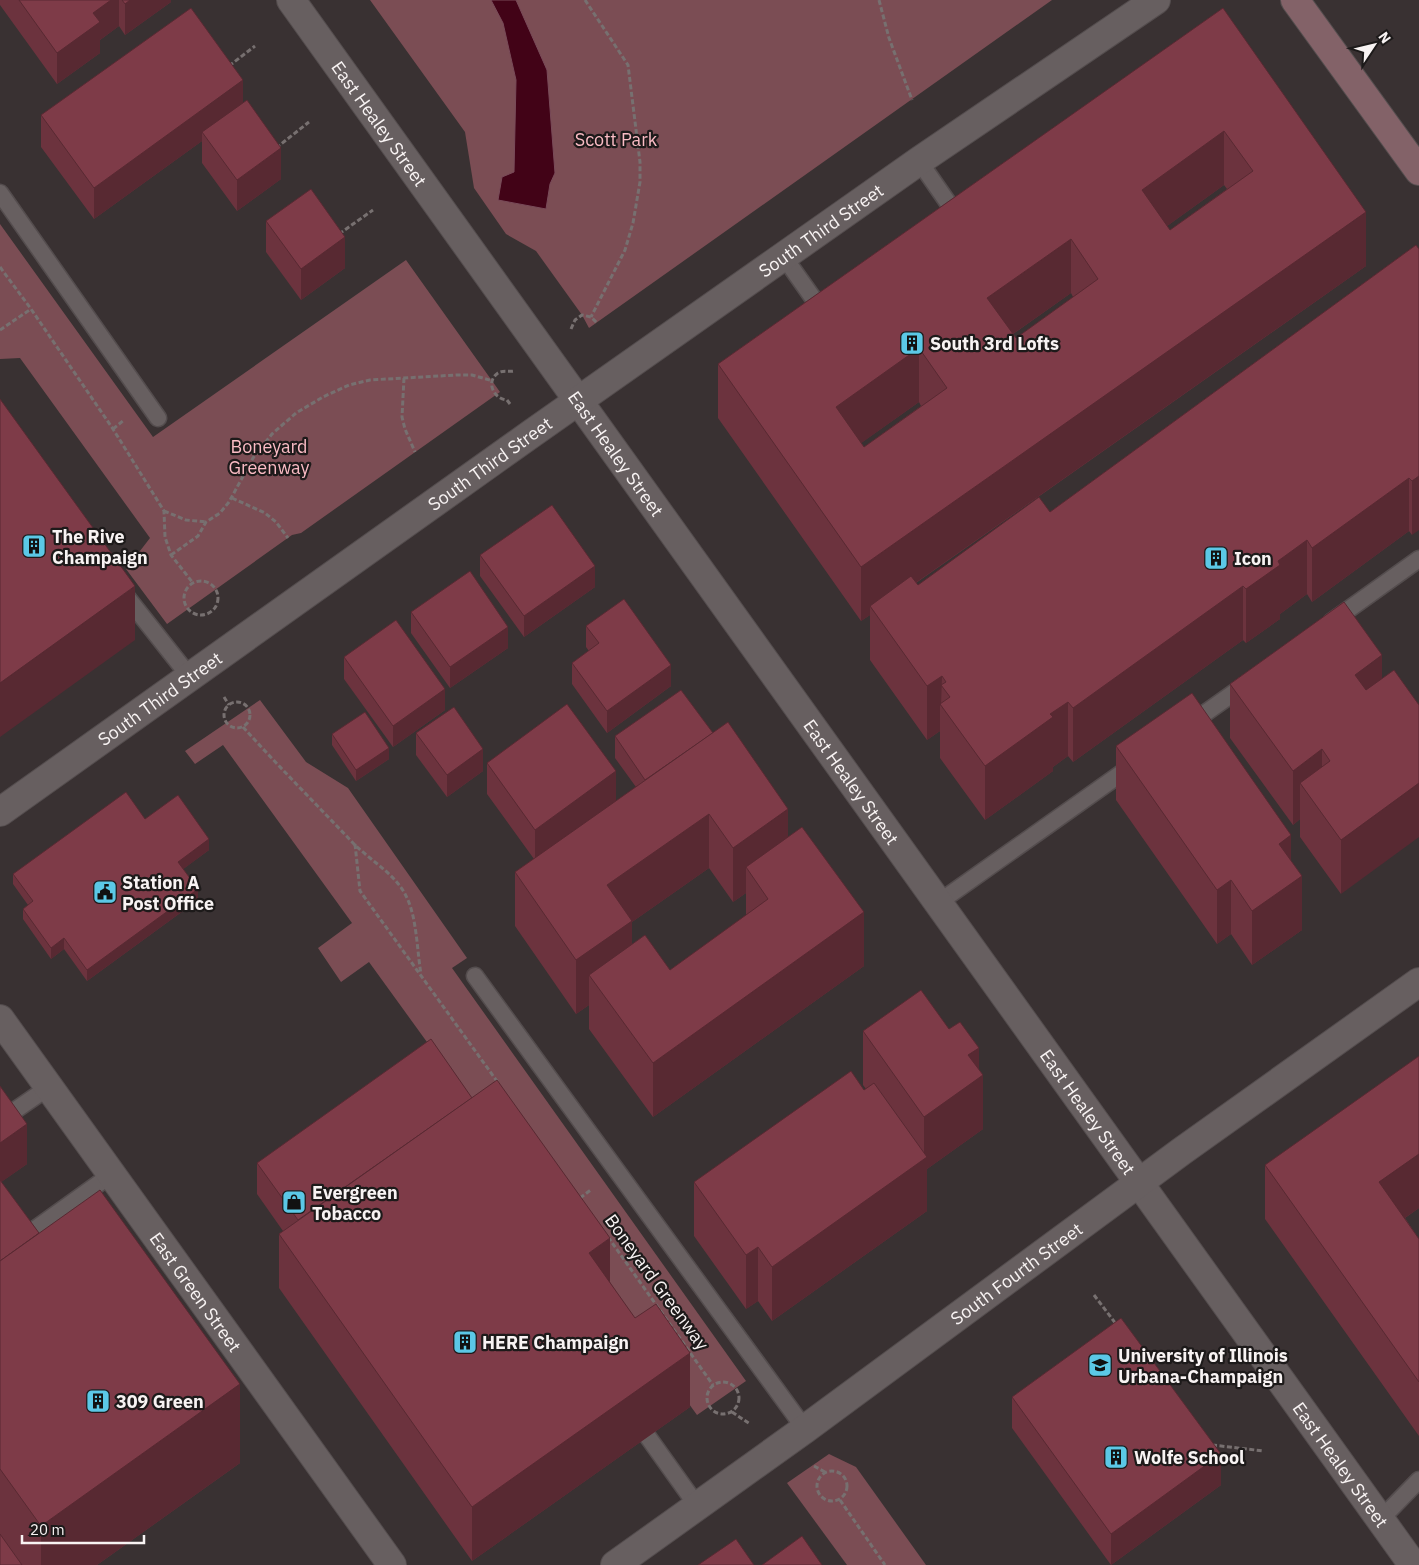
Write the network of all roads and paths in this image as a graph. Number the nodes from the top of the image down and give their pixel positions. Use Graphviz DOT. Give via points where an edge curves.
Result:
graph roads {
  1 [pos="291,0"];
  2 [pos="879,0"];
  3 [pos="1156,0"];
  4 [pos="1295,0"];
  5 [pos="585,1"];
  6 [pos="255,46"];
  7 [pos="223,71"];
  8 [pos="912,100"];
  9 [pos="309,122"];
  10 [pos="272,151"];
  11 [pos="919,161"];
  12 [pos="1419,171"];
  13 [pos="0,193"];
  14 [pos="373,210"];
  15 [pos="968,231"];
  16 [pos="336,236"];
  17 [pos="784,257"];
  18 [pos="0,267"];
  19 [pos="31,309"];
  20 [pos="591,317"];
  21 [pos="597,323"];
  22 [pos="832,326"];
  23 [pos="572,328"];
  24 [pos="0,330"];
  25 [pos="512,372"];
  26 [pos="404,378"];
  27 [pos="493,381"];
  28 [pos="578,401"];
  29 [pos="510,404"];
  30 [pos="158,418"];
  31 [pos="415,452"];
  32 [pos="232,498"];
  33 [pos="164,511"];
  34 [pos="206,522"];
  35 [pos="288,538"];
  36 [pos="172,555"];
  37 [pos="1419,559"];
  38 [pos="113,580"];
  39 [pos="193,583"];
  40 [pos="1315,634"];
  41 [pos="1259,674"];
  42 [pos="190,677"];
  43 [pos="223,694"];
  44 [pos="229,705"];
  45 [pos="243,727"];
  46 [pos="1171,738"];
  47 [pos="1147,755"];
  48 [pos="1131,766"];
  49 [pos="1142,782"];
  50 [pos="0,812"];
  51 [pos="355,844"];
  52 [pos="938,904"];
  53 [pos="421,974"];
  54 [pos="475,976"];
  55 [pos="1419,982"];
  56 [pos="0,1019"];
  57 [pos="500,1086"];
  58 [pos="49,1087"];
  59 [pos="0,1116"];
  60 [pos="112,1174"];
  61 [pos="1138,1183"];
  62 [pos="574,1190"];
  63 [pos="580,1198"];
  64 [pos="603,1230"];
  65 [pos="20,1240"];
  66 [pos="1094,1295"];
  67 [pos="1117,1326"];
  68 [pos="714,1385"];
  69 [pos="732,1412"];
  70 [pos="751,1424"];
  71 [pos="805,1429"];
  72 [pos="648,1437"];
  73 [pos="1204,1444"];
  74 [pos="1264,1451"];
  75 [pos="1419,1480"];
  76 [pos="840,1500"];
  77 [pos="698,1507"];
  78 [pos="1380,1520"];
  79 [pos="392,1565"];
  80 [pos="615,1565"];
  81 [pos="885,1565"];
  82 [pos="1412,1565"];
  1 -- 28 [label="street, East Healey Street"];
  2 -- 8 [label="path"];
  3 -- 11 [label="street, South Third Street"];
  4 -- 12 [label="main road"];
  5 -- 20 [label="path" via="628,65 640,162 640,182 626,250"];
  6 -- 7 [label="path"];
  9 -- 10 [label="path"];
  11 -- 15 [label="lane"];
  11 -- 17 [label="street, South Third Street"];
  13 -- 30 [label="lane"];
  14 -- 16 [label="path"];
  17 -- 22 [label="lane"];
  17 -- 28 [label="street, South Third Street"];
  18 -- 19 [label="path"];
  19 -- 24 [label="path"];
  19 -- 33 [label="path"];
  20 -- 21 [label="path"];
  20 -- 23 [label="path" via="578,317"];
  25 -- 27 [label="path" via="498,373"];
  26 -- 27 [label="path" via="472,375"];
  26 -- 31 [label="path" via="402,417"];
  26 -- 32 [label="path" via="356,383 308,405 282,424 261,446"];
  27 -- 29 [label="path" via="493,391"];
  28 -- 42 [label="street, South Third Street"];
  28 -- 52 [label="street, East Healey Street"];
  32 -- 34 [label="path" via="220,513"];
  32 -- 35 [label="path" via="264,513"];
  33 -- 34 [label="path" via="186,520"];
  33 -- 36 [label="path" via="165,537"];
  34 -- 36 [label="path" via="198,536"];
  36 -- 39 [label="path"];
  37 -- 40 [label="lane"];
  38 -- 42 [label="lane"];
  39 -- 39 [label="path" via="186,592 185,604 198,615 208,614 216,606 216,589 204,581"];
  41 -- 46 [label="lane"];
  42 -- 50 [label="street, South Third Street"];
  43 -- 44 [label="path"];
  44 -- 45 [label="path" via="225,712 226,722 234,728"];
  44 -- 45 [label="path" via="237,702 248,708 249,721"];
  45 -- 51 [label="path"];
  47 -- 48 [label="lane"];
  48 -- 49 [label="lane"];
  48 -- 52 [label="lane"];
  51 -- 53 [label="path" via="360,891"];
  51 -- 53 [label="path" via="394,879 407,898"];
  52 -- 61 [label="street, East Healey Street"];
  53 -- 57 [label="path"];
  54 -- 71 [label="lane"];
  55 -- 61 [label="street, South Fourth Street"];
  56 -- 58 [label="street, East Green Street"];
  58 -- 59 [label="lane" via="4,1118"];
  58 -- 60 [label="street, East Green Street"];
  60 -- 65 [label="lane"];
  60 -- 79 [label="street, East Green Street"];
  61 -- 71 [label="street, South Fourth Street"];
  61 -- 78 [label="street, East Healey Street"];
  62 -- 63 [label="path"];
  64 -- 68 [label="path, Boneyard Greenway"];
  66 -- 67 [label="path"];
  68 -- 69 [label="path" via="707,1396 712,1410 722,1414"];
  68 -- 69 [label="path" via="727,1382 736,1388 738,1404"];
  69 -- 70 [label="path"];
  71 -- 77 [label="street, South Fourth Street"];
  72 -- 77 [label="lane"];
  73 -- 74 [label="path"];
  75 -- 78 [label="lane"];
  76 -- 76 [label="path" via="847,1491 847,1481 840,1473 825,1472 816,1486 820,1495 827,1501"];
  76 -- 81 [label="path"];
  77 -- 80 [label="street, South Fourth Street"];
  78 -- 82 [label="street, East Healey Street"];
}
